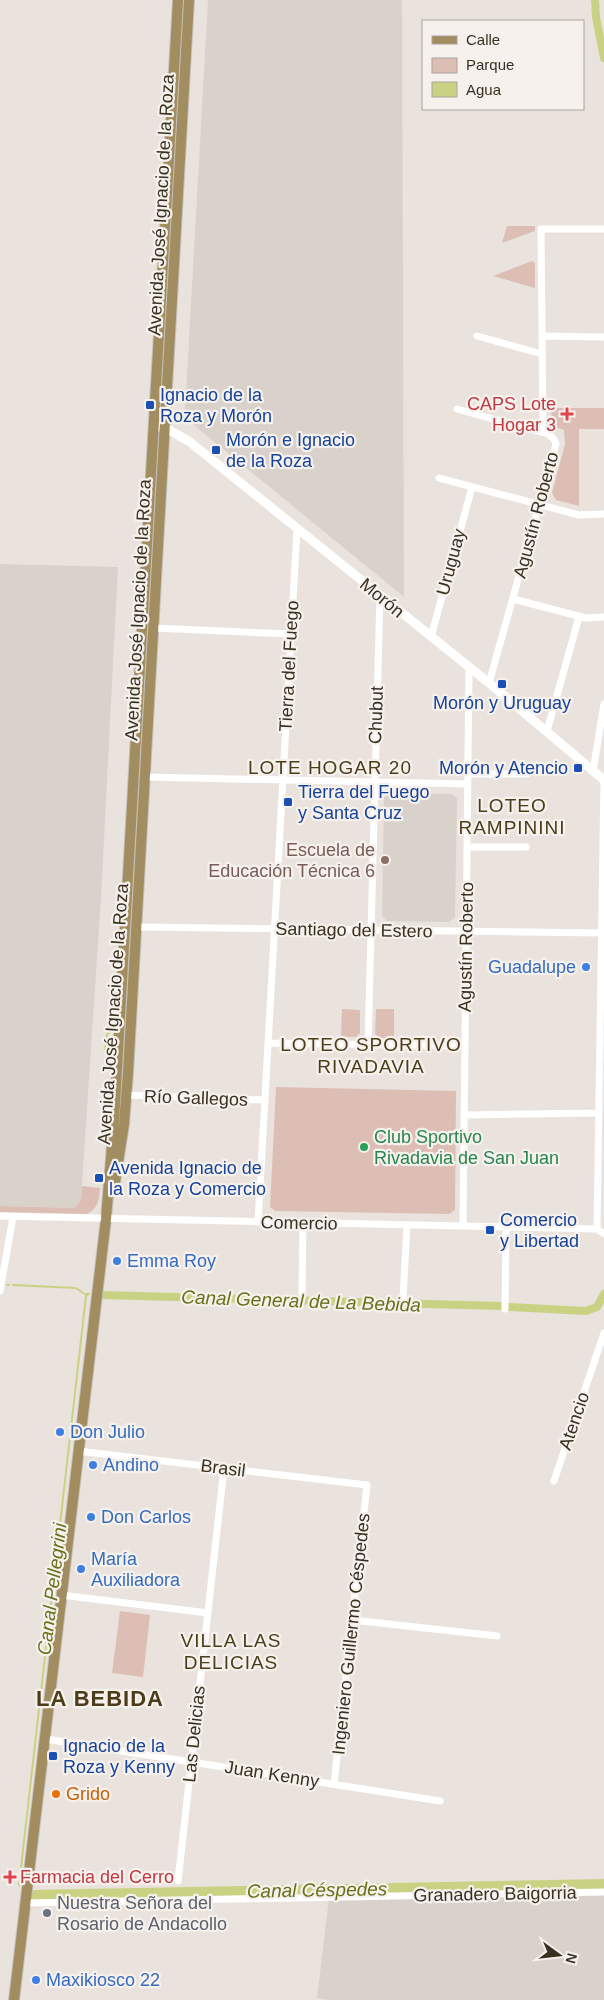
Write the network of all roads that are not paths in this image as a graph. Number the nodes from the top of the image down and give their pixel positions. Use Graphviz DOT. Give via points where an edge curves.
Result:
graph roads {
  1 [pos="178,0"];
  2 [pos="189,0"];
  3 [pos="604,230"];
  4 [pos="477,336"];
  5 [pos="542,336"];
  6 [pos="604,336"];
  7 [pos="542,354"];
  8 [pos="457,409"];
  9 [pos="159,427"];
  10 [pos="543,432"];
  11 [pos="439,478"];
  12 [pos="472,487"];
  13 [pos="540,504"];
  14 [pos="604,514"];
  15 [pos="297,529"];
  16 [pos="380,595"];
  17 [pos="513,598"];
  18 [pos="579,616"];
  19 [pos="604,617"];
  20 [pos="153,628"];
  21 [pos="291,634"];
  22 [pos="431,637"];
  23 [pos="469,667"];
  24 [pos="489,683"];
  25 [pos="604,704"];
  26 [pos="547,732"];
  27 [pos="594,771"];
  28 [pos="468,774"];
  29 [pos="528,774"];
  30 [pos="145,777"];
  31 [pos="283,780"];
  32 [pos="604,780"];
  33 [pos="374,782"];
  34 [pos="468,784"];
  35 [pos="467,846"];
  36 [pos="526,847"];
  37 [pos="603,901"];
  38 [pos="136,927"];
  39 [pos="274,929"];
  40 [pos="370,930"];
  41 [pos="466,932"];
  42 [pos="602,934"];
  43 [pos="268,1043"];
  44 [pos="368,1045"];
  45 [pos="465,1046"];
  46 [pos="126,1095"];
  47 [pos="265,1100"];
  48 [pos="599,1113"];
  49 [pos="464,1115"];
  50 [pos="0,1216"];
  51 [pos="13,1216"];
  52 [pos="106,1219"];
  53 [pos="258,1222"];
  54 [pos="303,1223"];
  55 [pos="407,1225"];
  56 [pos="463,1226"];
  57 [pos="506,1227"];
  58 [pos="597,1229"];
  59 [pos="604,1234"];
  60 [pos="0,1291"];
  61 [pos="302,1293"];
  62 [pos="403,1298"];
  63 [pos="505,1309"];
  64 [pos="604,1333"];
  65 [pos="78,1451"];
  66 [pos="224,1468"];
  67 [pos="554,1481"];
  68 [pos="367,1485"];
  69 [pos="61,1595"];
  70 [pos="208,1613"];
  71 [pos="352,1620"];
  72 [pos="497,1636"];
  73 [pos="45,1739"];
  74 [pos="191,1762"];
  75 [pos="334,1784"];
  76 [pos="440,1801"];
  77 [pos="178,1881"];
  78 [pos="604,1892"];
  79 [pos="26,1898"];
  80 [pos="14,2000"];
  1 -- 9 [label="main road, Avenida José Ignacio de la Roza"];
  2 -- 9 [label="main road, Avenida José Ignacio de la Roza"];
  3 -- 5 [label="street, Agustín Roberto" via="541,229"];
  4 -- 7 [label="street"];
  5 -- 6 [label="street"];
  5 -- 7 [label="street, Agustín Roberto"];
  7 -- 10 [label="street, Agustín Roberto"];
  8 -- 10 [label="street"];
  9 -- 15 [label="street, Morón" via="190,442"];
  9 -- 20 [label="main road, Avenida José Ignacio de la Roza"];
  9 -- 52 [label="main road, Avenida José Ignacio de la Roza"];
  10 -- 13 [label="street, Agustín Roberto" via="556,444"];
  11 -- 12 [label="street"];
  12 -- 13 [label="street"];
  12 -- 22 [label="street, Uruguay"];
  13 -- 14 [label="street" via="579,515"];
  13 -- 17 [label="street, Agustín Roberto"];
  15 -- 16 [label="street, Morón"];
  15 -- 21 [label="street, Tierra del Fuego"];
  16 -- 22 [label="street, Morón"];
  16 -- 33 [label="street, Chubut"];
  17 -- 18 [label="street"];
  17 -- 24 [label="street, Agustín Roberto"];
  18 -- 19 [label="street"];
  18 -- 26 [label="street"];
  20 -- 21 [label="street"];
  20 -- 30 [label="main road, Avenida José Ignacio de la Roza"];
  21 -- 31 [label="street, Tierra del Fuego"];
  22 -- 23 [label="street, Morón"];
  23 -- 24 [label="street, Morón"];
  23 -- 28 [label="street, Agustín Roberto"];
  24 -- 26 [label="street, Morón"];
  25 -- 27 [label="street"];
  26 -- 27 [label="street, Morón"];
  27 -- 32 [label="street, Morón"];
  28 -- 29 [label="street"];
  28 -- 34 [label="street, Agustín Roberto"];
  30 -- 31 [label="street"];
  30 -- 38 [label="main road, Avenida José Ignacio de la Roza"];
  31 -- 33 [label="street"];
  31 -- 39 [label="street, Tierra del Fuego"];
  32 -- 37 [label="street"];
  33 -- 34 [label="street"];
  33 -- 40 [label="street, Chubut"];
  34 -- 35 [label="street, Agustín Roberto"];
  35 -- 36 [label="street"];
  35 -- 41 [label="street, Agustín Roberto"];
  37 -- 42 [label="street"];
  38 -- 39 [label="street, Santiago del Estero"];
  38 -- 46 [label="main road, Avenida José Ignacio de la Roza"];
  39 -- 40 [label="street, Santiago del Estero"];
  39 -- 43 [label="street, Tierra del Fuego"];
  40 -- 41 [label="street, Santiago del Estero"];
  40 -- 44 [label="street, Chubut"];
  41 -- 42 [label="street, Santiago del Estero"];
  41 -- 45 [label="street, Agustín Roberto"];
  42 -- 48 [label="street"];
  43 -- 44 [label="street"];
  43 -- 47 [label="street, Tierra del Fuego"];
  44 -- 45 [label="street"];
  45 -- 49 [label="street, Agustín Roberto"];
  46 -- 47 [label="street, Río Gallegos"];
  46 -- 52 [label="main road, Avenida José Ignacio de la Roza"];
  47 -- 53 [label="street, Tierra del Fuego"];
  48 -- 49 [label="street"];
  48 -- 58 [label="street"];
  49 -- 56 [label="street, Agustín Roberto"];
  50 -- 51 [label="street, Comercio"];
  51 -- 52 [label="street, Comercio"];
  51 -- 60 [label="street"];
  52 -- 53 [label="street, Comercio"];
  52 -- 65 [label="main road, Avenida José Ignacio de la Roza"];
  53 -- 54 [label="street, Comercio"];
  54 -- 55 [label="street, Comercio"];
  54 -- 61 [label="street"];
  55 -- 56 [label="street, Comercio"];
  55 -- 62 [label="street"];
  56 -- 57 [label="street, Comercio"];
  57 -- 58 [label="street, Comercio"];
  57 -- 63 [label="street"];
  58 -- 59 [label="street"];
  64 -- 67 [label="street, Atencio"];
  65 -- 66 [label="street, Brasil"];
  65 -- 69 [label="main road, Avenida José Ignacio de la Roza"];
  66 -- 68 [label="street, Brasil"];
  66 -- 70 [label="street, Las Delicias"];
  68 -- 71 [label="street, Ingeniero Guillermo Céspedes"];
  69 -- 70 [label="street"];
  69 -- 73 [label="main road, Avenida José Ignacio de la Roza"];
  70 -- 74 [label="street, Las Delicias"];
  71 -- 72 [label="street"];
  71 -- 75 [label="street, Ingeniero Guillermo Céspedes"];
  73 -- 74 [label="street, Juan Kenny"];
  73 -- 79 [label="main road, Avenida José Ignacio de la Roza"];
  74 -- 75 [label="street, Juan Kenny"];
  74 -- 77 [label="street, Las Delicias"];
  75 -- 76 [label="street, Juan Kenny"];
  78 -- 79 [label="street, Granadero Baigorria"];
  79 -- 80 [label="main road, Avenida José Ignacio de la Roza"];
}
